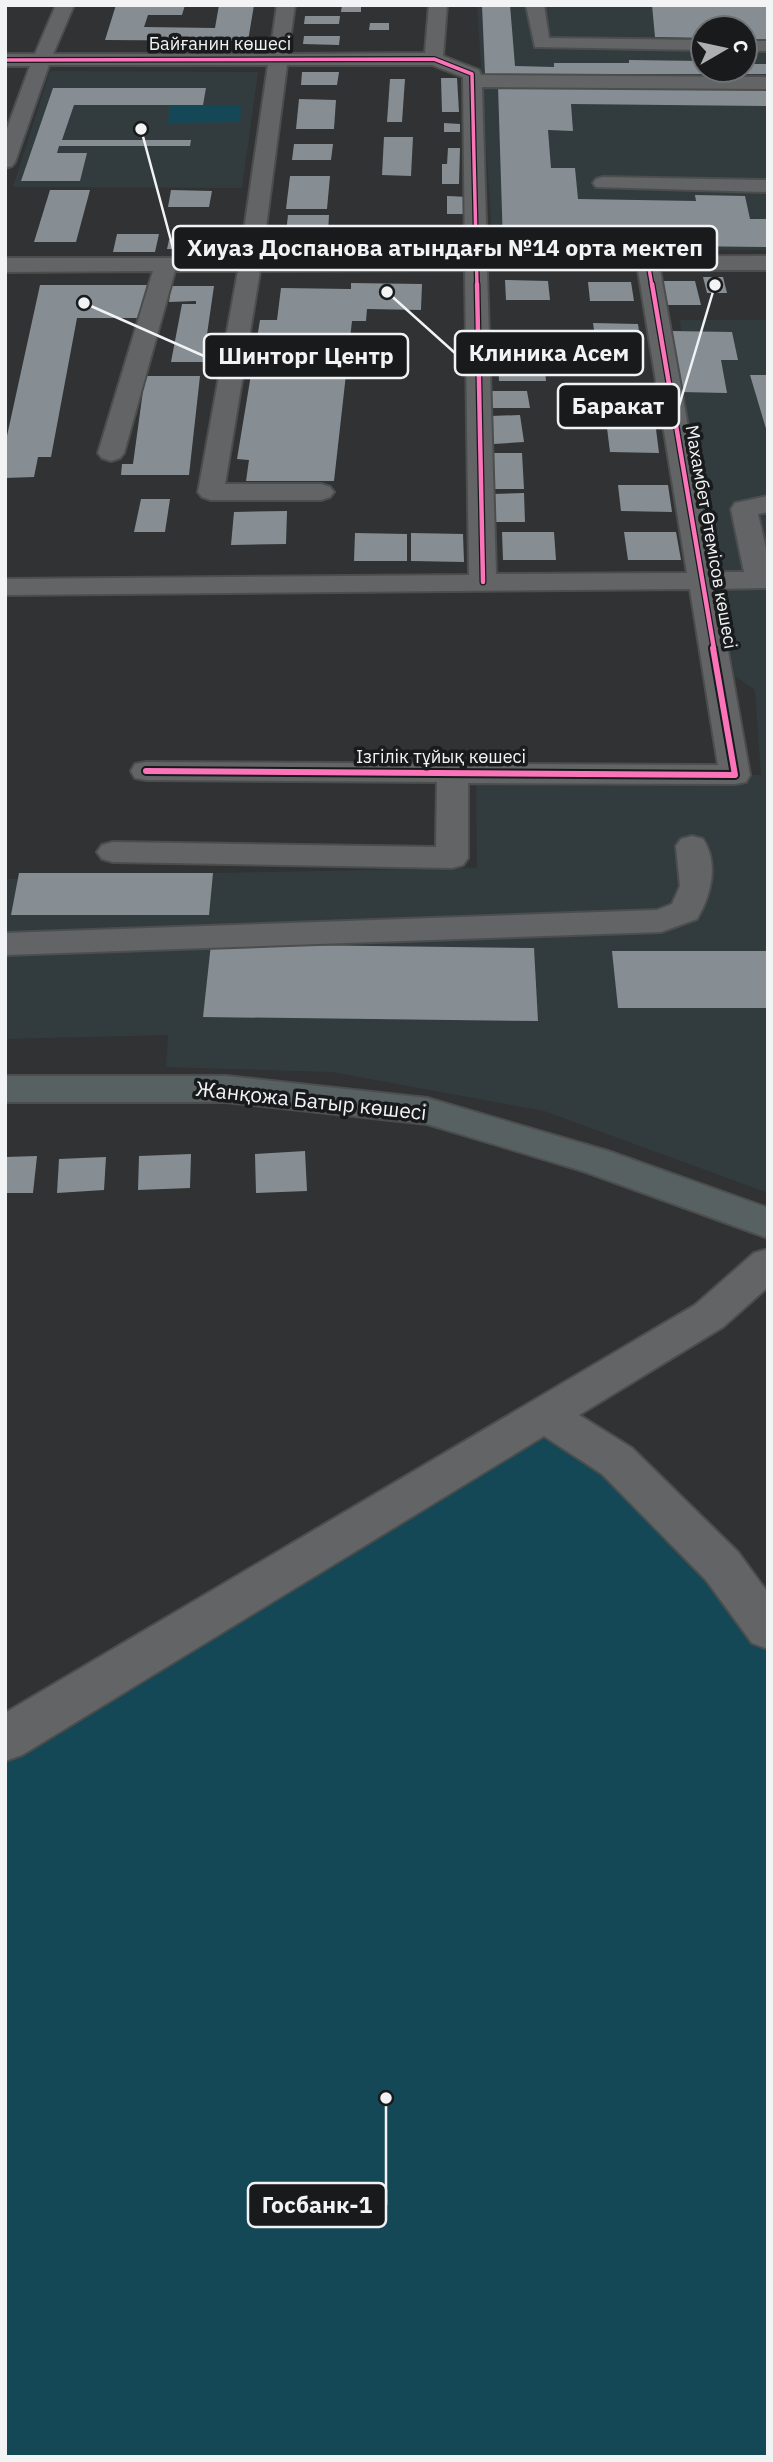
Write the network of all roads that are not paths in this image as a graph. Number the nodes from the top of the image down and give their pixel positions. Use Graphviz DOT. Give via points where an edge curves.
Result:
graph roads {
  1 [pos="65,5"];
  2 [pos="286,5"];
  3 [pos="438,5"];
  4 [pos="535,5"];
  5 [pos="689,45"];
  6 [pos="42,59"];
  7 [pos="435,59"];
  8 [pos="5,60"];
  9 [pos="278,60"];
  10 [pos="472,81"];
  11 [pos="768,83"];
  12 [pos="5,162"];
  13 [pos="603,183"];
  14 [pos="768,186"];
  15 [pos="648,263"];
  16 [pos="768,263"];
  17 [pos="166,264"];
  18 [pos="250,264"];
  19 [pos="475,264"];
  20 [pos="5,265"];
  21 [pos="111,453"];
  22 [pos="321,492"];
  23 [pos="768,504"];
  24 [pos="763,580"];
  25 [pos="704,581"];
  26 [pos="483,582"];
  27 [pos="5,587"];
  28 [pos="146,771"];
  29 [pos="453,773"];
  30 [pos="735,775"];
  31 [pos="692,846"];
  32 [pos="113,852"];
  33 [pos="5,944"];
  34 [pos="5,1089"];
  35 [pos="768,1223"];
  36 [pos="768,1264"];
  37 [pos="545,1415"];
  38 [pos="768,1629"];
  39 [pos="5,1739"];
  1 -- 6 [label="street"];
  2 -- 9 [label="street"];
  3 -- 7 [label="street"];
  4 -- 5 [label="street" via="541,43"];
  6 -- 8 [label="street, Байғанин көшесі"];
  6 -- 9 [label="street, Байғанин көшесі"];
  6 -- 12 [label="street"];
  7 -- 9 [label="street, Байғанин көшесі"];
  7 -- 10 [label="street" via="472,74"];
  9 -- 18 [label="street"];
  10 -- 11 [label="street"];
  10 -- 19 [label="street"];
  13 -- 14 [label="street"];
  15 -- 16 [label="street"];
  15 -- 19 [label="street"];
  15 -- 25 [label="street, Махамбет Өтемісов көшесі"];
  17 -- 18 [label="street"];
  17 -- 20 [label="street"];
  17 -- 21 [label="street"];
  18 -- 19 [label="street"];
  18 -- 22 [label="street" via="211,492"];
  19 -- 26 [label="street"];
  23 -- 24 [label="street" via="744,509"];
  24 -- 25 [label="street"];
  25 -- 26 [label="street, Махамбет Өтемісов көшесі"];
  25 -- 30 [label="street, Махамбет Өтемісов көшесі"];
  26 -- 27 [label="street, Махамбет Өтемісов көшесі"];
  28 -- 29 [label="street, Ізгілік тұйық көшесі"];
  29 -- 30 [label="street, Ізгілік тұйық көшесі"];
  29 -- 32 [label="street" via="452,858"];
  31 -- 33 [label="street" via="696,886 685,911 661,921"];
  34 -- 35 [label="main road, Жанқожа Батыр көшесі" via="226,1089 427,1111 595,1161"];
  36 -- 37 [label="street" via="709,1315"];
  37 -- 38 [label="street" via="617,1461 722,1566"];
  37 -- 39 [label="street"];
}
